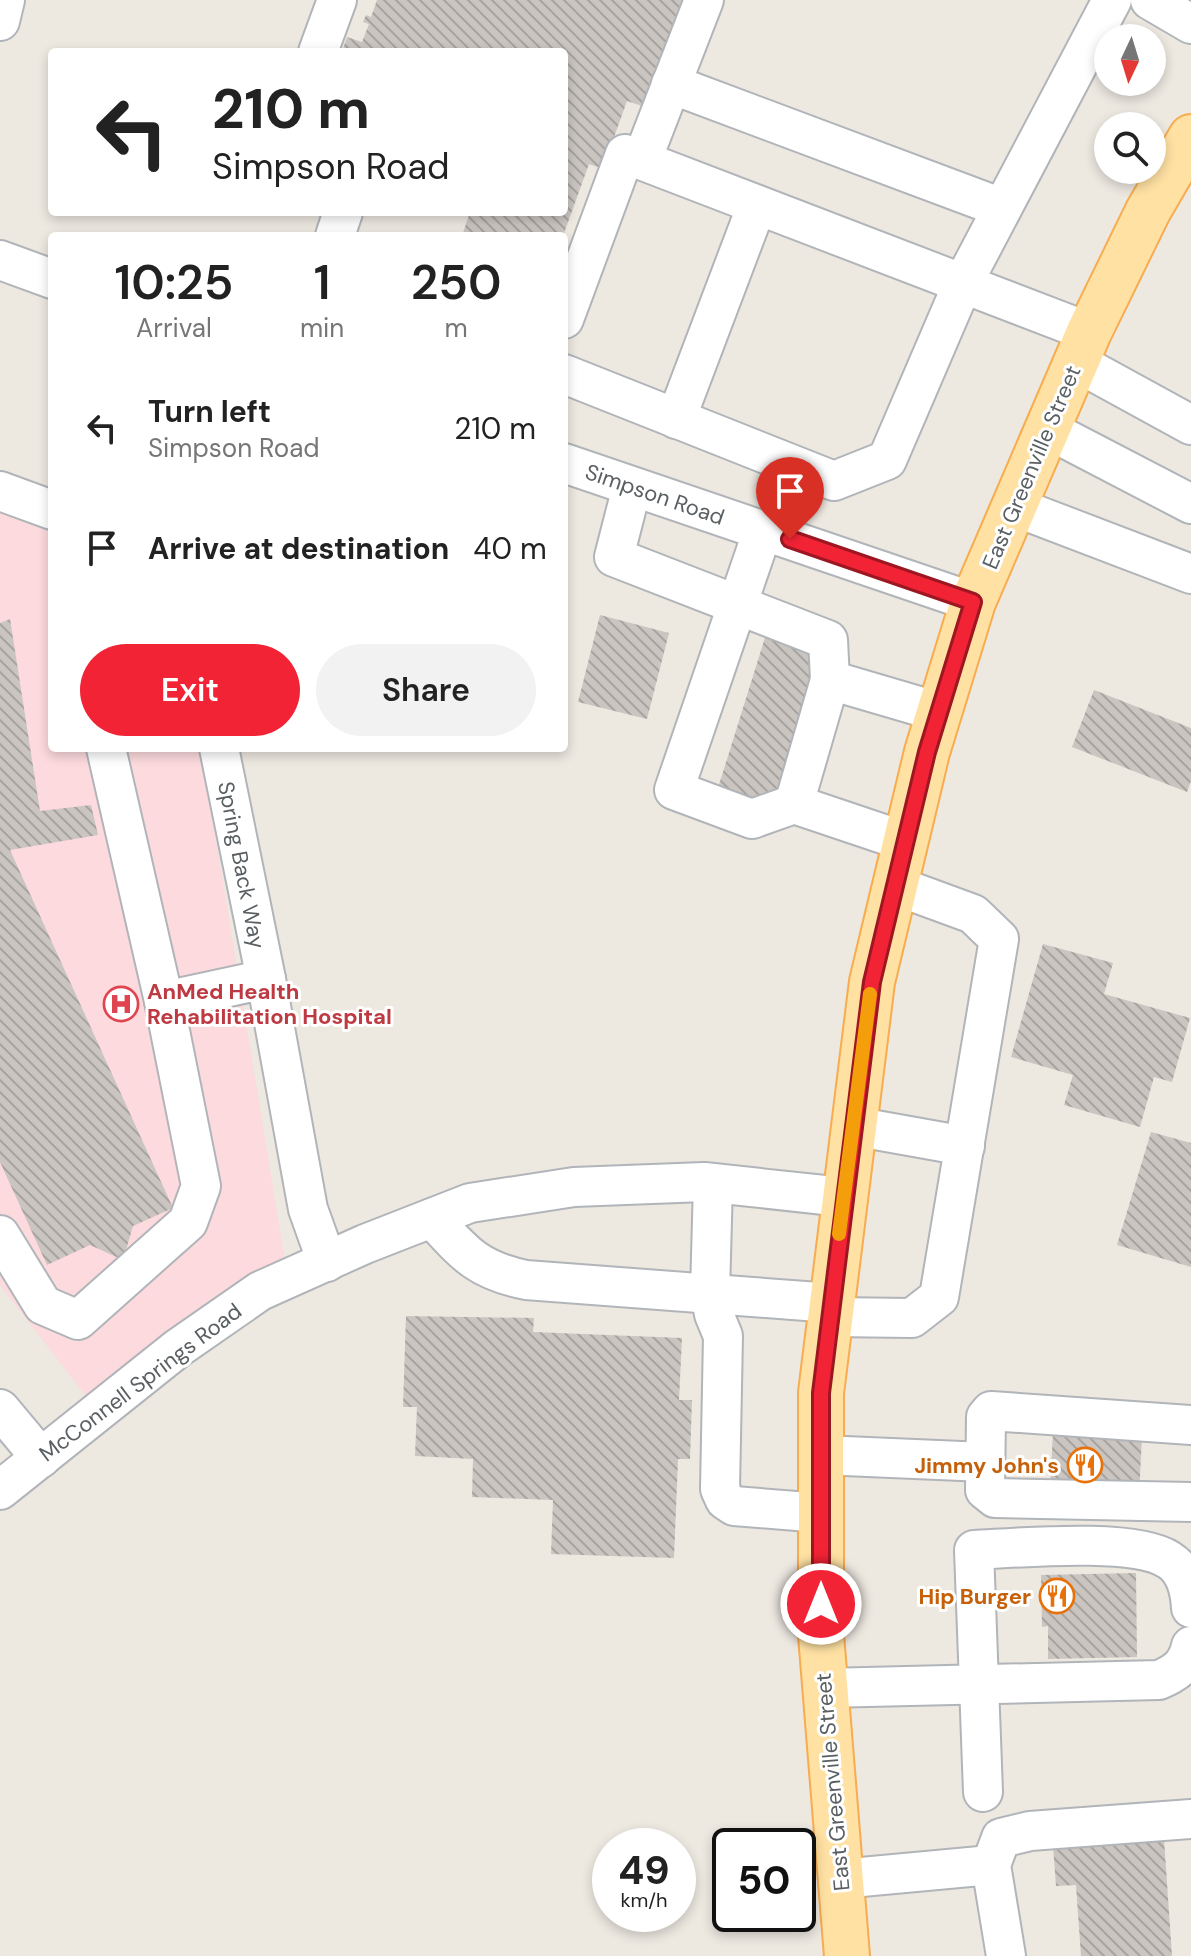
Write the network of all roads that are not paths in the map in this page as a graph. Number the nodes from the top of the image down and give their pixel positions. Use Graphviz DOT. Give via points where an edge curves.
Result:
graph roads {
  1 [pos="5,0"];
  2 [pos="337,0"];
  3 [pos="704,0"];
  4 [pos="1112,0"];
  5 [pos="1150,0"];
  6 [pos="0,21"];
  7 [pos="1191,24"];
  8 [pos="319,48"];
  9 [pos="671,84"];
  10 [pos="1191,137"];
  11 [pos="642,160"];
  12 [pos="757,205"];
  13 [pos="1002,208"];
  14 [pos="0,260"];
  15 [pos="48,278"];
  16 [pos="963,283"];
  17 [pos="568,308"];
  18 [pos="1083,347"];
  19 [pos="568,376"];
  20 [pos="676,419"];
  21 [pos="1191,425"];
  22 [pos="1047,429"];
  23 [pos="568,464"];
  24 [pos="632,487"];
  25 [pos="0,491"];
  26 [pos="1191,504"];
  27 [pos="1013,506"];
  28 [pos="48,509"];
  29 [pos="763,530"];
  30 [pos="1191,574"];
  31 [pos="973,602"];
  32 [pos="737,604"];
  33 [pos="830,680"];
  34 [pos="939,712"];
  35 [pos="107,752"];
  36 [pos="220,752"];
  37 [pos="794,804"];
  38 [pos="904,841"];
  39 [pos="894,885"];
  40 [pos="266,979"];
  41 [pos="164,1001"];
  42 [pos="853,1126"];
  43 [pos="965,1146"];
  44 [pos="713,1183"];
  45 [pos="843,1197"];
  46 [pos="432,1218"];
  47 [pos="0,1235"];
  48 [pos="327,1262"];
  49 [pos="710,1293"];
  50 [pos="831,1310"];
  51 [pos="0,1409"];
  52 [pos="1191,1425"];
  53 [pos="821,1455"];
  54 [pos="41,1458"];
  55 [pos="985,1462"];
  56 [pos="0,1490"];
  57 [pos="1191,1502"];
  58 [pos="821,1513"];
  59 [pos="1191,1608"];
  60 [pos="1191,1646"];
  61 [pos="979,1684"];
  62 [pos="825,1688"];
  63 [pos="983,1792"];
  64 [pos="1191,1819"];
  65 [pos="991,1865"];
  66 [pos="840,1879"];
  67 [pos="847,1956"];
  68 [pos="1006,1956"];
  1 -- 6 [label="street"];
  2 -- 8 [label="street"];
  3 -- 9 [label="street"];
  4 -- 13 [label="street"];
  5 -- 7 [label="street"];
  9 -- 11 [label="street"];
  9 -- 13 [label="street"];
  10 -- 18 [label="main road, East Greenville Street" via="1148,211"];
  11 -- 12 [label="street"];
  11 -- 17 [label="street" via="625,154"];
  12 -- 16 [label="street"];
  12 -- 20 [label="street"];
  13 -- 16 [label="street"];
  14 -- 15 [label="street"];
  16 -- 18 [label="street"];
  16 -- 20 [label="street" via="887,460 834,481"];
  18 -- 21 [label="street"];
  18 -- 22 [label="main road, East Greenville Street"];
  19 -- 20 [label="street"];
  22 -- 26 [label="street"];
  22 -- 27 [label="main road, East Greenville Street"];
  23 -- 24 [label="street, Simpson Road"];
  24 -- 29 [label="street, Simpson Road"];
  24 -- 32 [label="street" via="614,557"];
  25 -- 28 [label="street"];
  27 -- 30 [label="street"];
  27 -- 31 [label="main road, East Greenville Street"];
  29 -- 31 [label="street, Simpson Road"];
  29 -- 32 [label="street"];
  31 -- 34 [label="main road, East Greenville Street"];
  32 -- 33 [label="street" via="828,640"];
  32 -- 37 [label="street" via="674,790 752,819"];
  33 -- 34 [label="street"];
  33 -- 37 [label="street"];
  34 -- 38 [label="main road, East Greenville Street"];
  35 -- 41 [label="street"];
  36 -- 40 [label="street, Spring Back Way"];
  37 -- 38 [label="street"];
  38 -- 39 [label="main road, East Greenville Street"];
  39 -- 42 [label="main road, East Greenville Street" via="872,982"];
  39 -- 43 [label="street" via="973,914 999,939"];
  40 -- 41 [label="street"];
  40 -- 48 [label="street, Spring Back Way" via="308,1209"];
  41 -- 47 [label="street" via="201,1186 188,1222 78,1320 43,1305"];
  42 -- 43 [label="street"];
  42 -- 45 [label="main road, East Greenville Street"];
  43 -- 50 [label="street" via="939,1297 912,1318"];
  44 -- 45 [label="street, McConnell Springs Road"];
  44 -- 46 [label="street, McConnell Springs Road" via="574,1187 470,1203"];
  44 -- 49 [label="street"];
  45 -- 50 [label="main road, East Greenville Street"];
  46 -- 48 [label="street, McConnell Springs Road"];
  46 -- 49 [label="street" via="468,1256 498,1274"];
  48 -- 54 [label="street, McConnell Springs Road" via="248,1299"];
  49 -- 50 [label="street"];
  49 -- 58 [label="street" via="723,1336 720,1489 725,1500 753,1509"];
  50 -- 53 [label="main road, East Greenville Street" via="821,1393"];
  51 -- 54 [label="street"];
  52 -- 55 [label="street" via="991,1411 986,1417"];
  53 -- 55 [label="street"];
  53 -- 58 [label="main road, East Greenville Street"];
  54 -- 56 [label="street, McConnell Springs Road"];
  55 -- 57 [label="street" via="985,1490 995,1498"];
  58 -- 62 [label="main road, East Greenville Street"];
  59 -- 61 [label="street" via="1181,1572 1150,1551 974,1550"];
  60 -- 61 [label="street" via="1184,1664 1159,1680"];
  61 -- 62 [label="street"];
  61 -- 63 [label="street"];
  62 -- 66 [label="main road, East Greenville Street"];
  64 -- 65 [label="street" via="1030,1831 1001,1838"];
  65 -- 66 [label="street"];
  65 -- 68 [label="street"];
  66 -- 67 [label="main road, East Greenville Street"];
}
